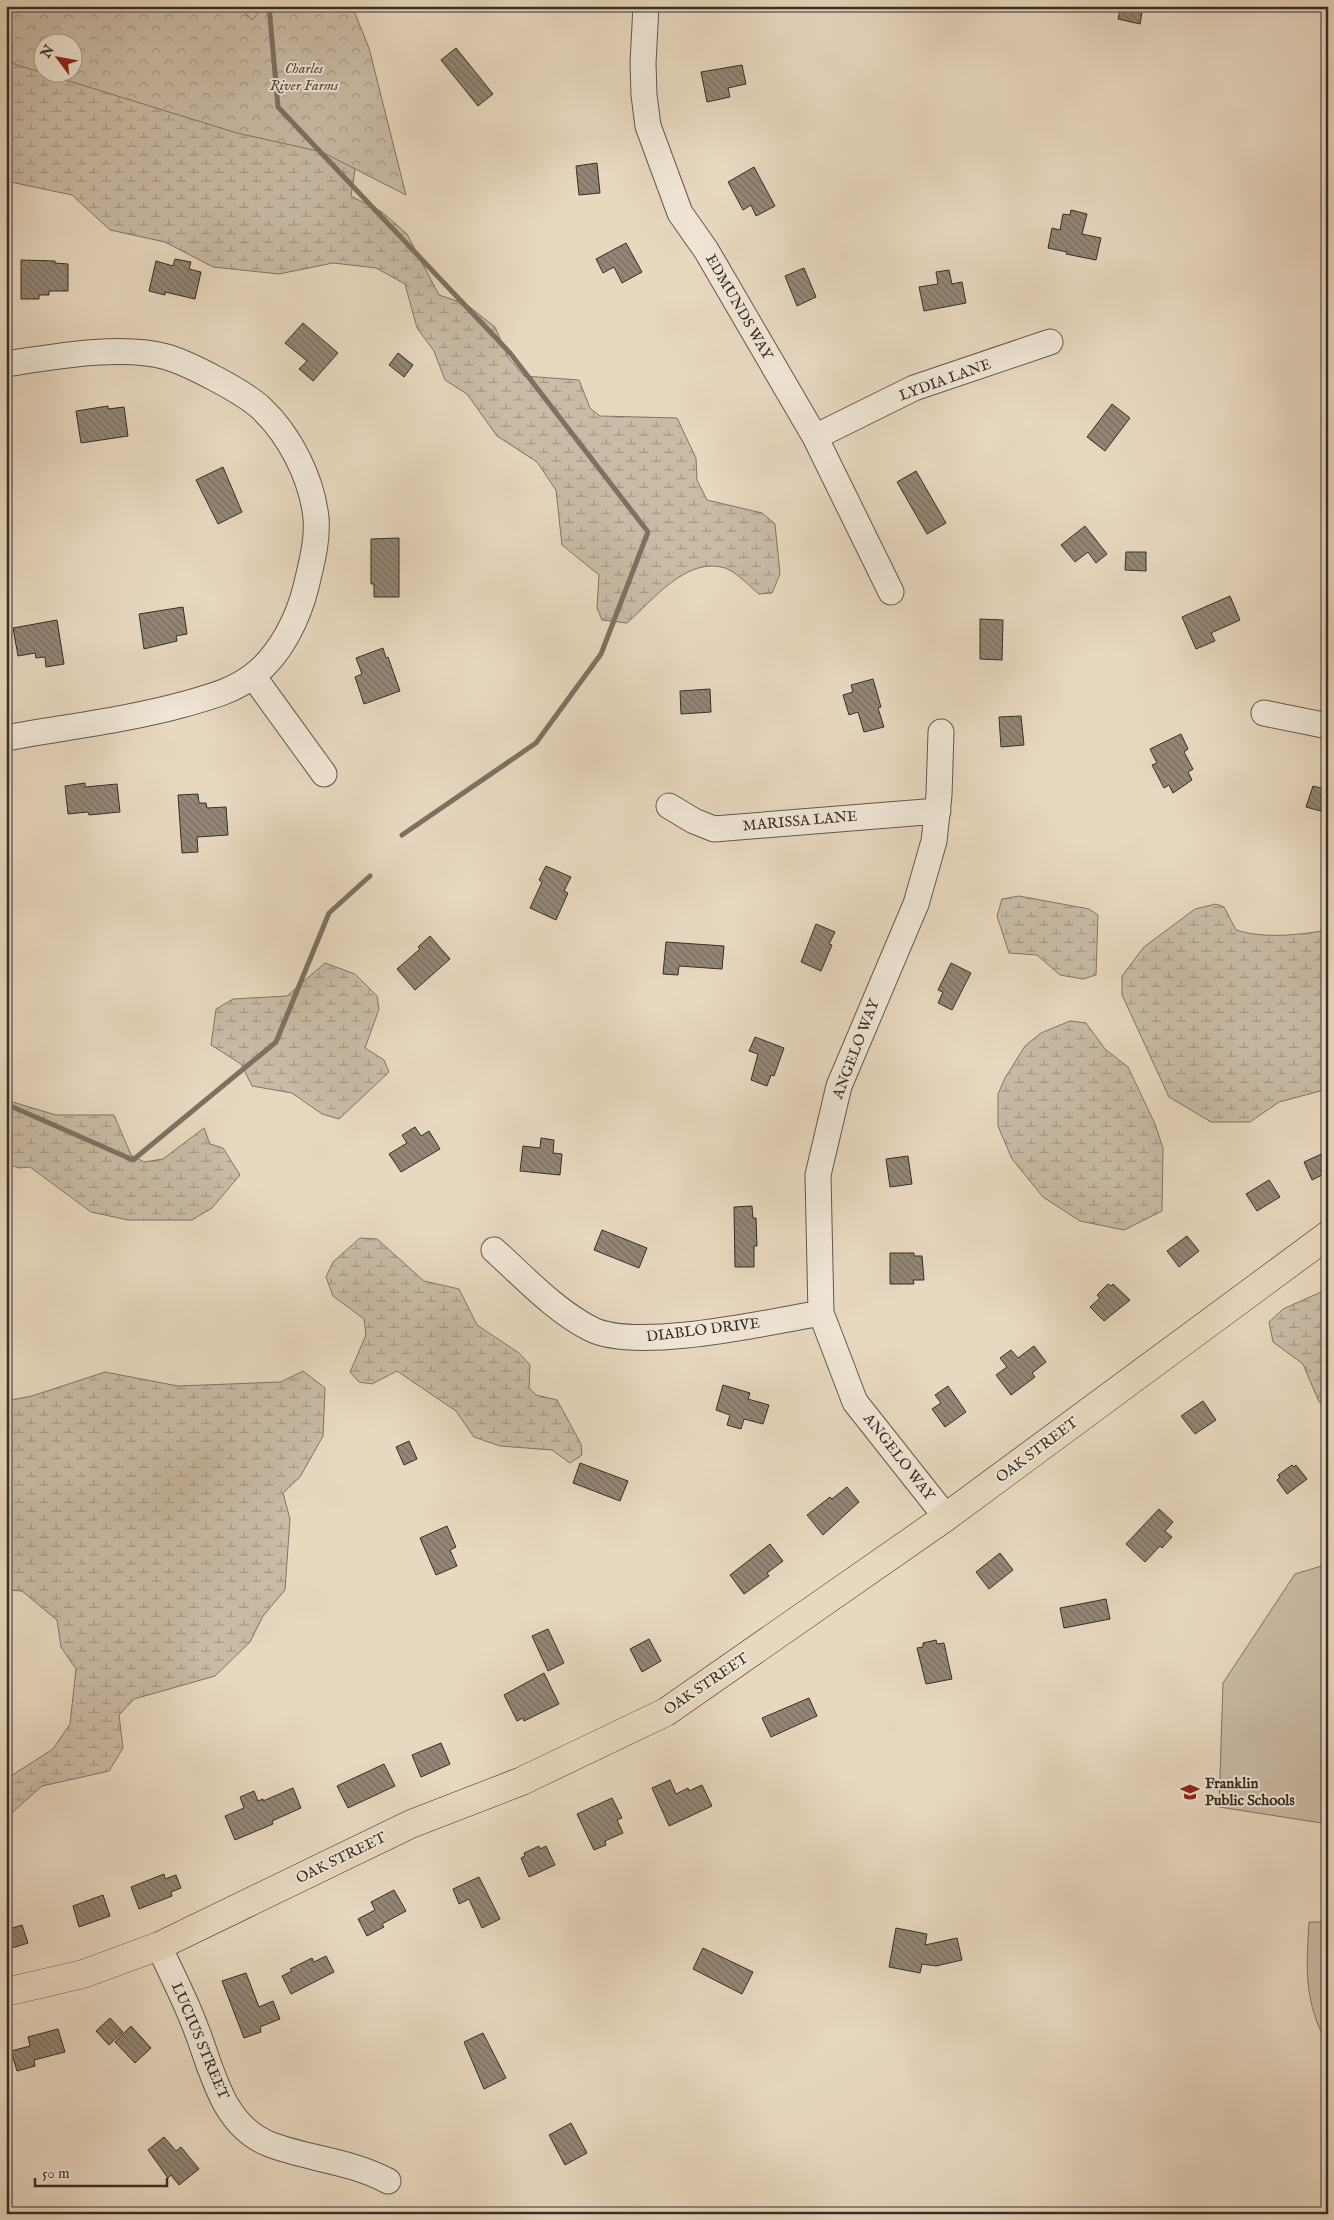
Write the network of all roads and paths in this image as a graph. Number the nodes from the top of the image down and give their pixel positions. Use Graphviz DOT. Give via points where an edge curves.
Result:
graph roads {
  1 [pos="646,6"];
  2 [pos="1050,342"];
  3 [pos="6,364"];
  4 [pos="815,436"];
  5 [pos="891,592"];
  6 [pos="253,676"];
  7 [pos="1264,714"];
  8 [pos="1328,726"];
  9 [pos="940,732"];
  10 [pos="6,738"];
  11 [pos="324,774"];
  12 [pos="669,806"];
  13 [pos="938,811"];
  14 [pos="1328,1235"];
  15 [pos="494,1250"];
  16 [pos="821,1313"];
  17 [pos="946,1517"];
  18 [pos="159,1946"];
  19 [pos="6,1992"];
  20 [pos="388,2181"];
  1 -- 4 [label="street, EDMUNDS WAY" via="643,63 648,126 680,213 706,250"];
  2 -- 4 [label="street, LYDIA LANE" via="914,388"];
  3 -- 6 [label="street" via="94,353 168,357 206,374 261,408 286,439 313,497 315,542 298,611 268,663"];
  4 -- 5 [label="street, EDMUNDS WAY"];
  6 -- 10 [label="street" via="217,695 145,715"];
  6 -- 11 [label="street"];
  7 -- 8 [label="street"];
  9 -- 13 [label="street, ANGELO WAY"];
  12 -- 13 [label="street, MARISSA LANE" via="714,829"];
  13 -- 16 [label="street, ANGELO WAY" via="934,841 916,904 839,1086 818,1175"];
  14 -- 17 [label="main road, OAK STREET"];
  15 -- 16 [label="street, DIABLO DRIVE" via="560,1309 593,1330 634,1338 705,1333"];
  16 -- 17 [label="street, ANGELO WAY" via="855,1402"];
  17 -- 18 [label="main road, OAK STREET" via="666,1712 522,1781 411,1824"];
  18 -- 19 [label="main road, OAK STREET" via="83,1974"];
  18 -- 20 [label="street, LUCIUS STREET" via="196,2026 208,2067 235,2118 268,2143 345,2163"];
}
